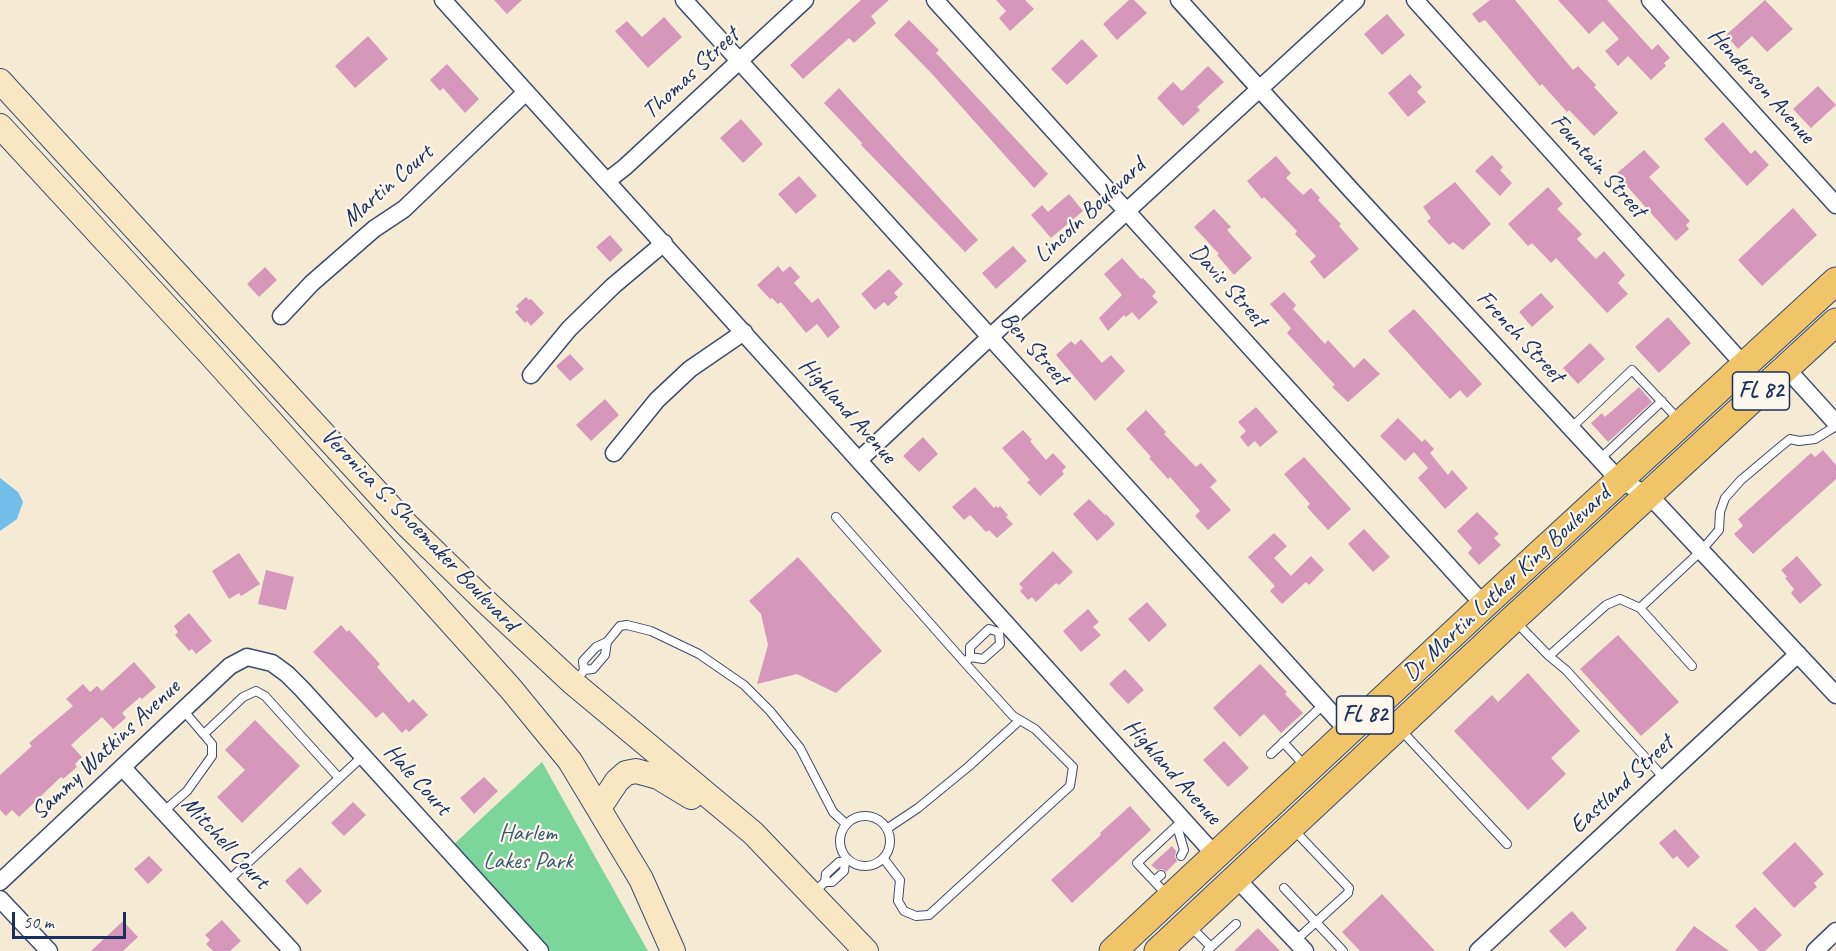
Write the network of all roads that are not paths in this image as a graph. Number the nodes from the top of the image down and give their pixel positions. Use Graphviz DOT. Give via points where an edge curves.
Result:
graph roads {
  1 [pos="443,0"];
  2 [pos="684,0"];
  3 [pos="805,0"];
  4 [pos="935,0"];
  5 [pos="1179,0"];
  6 [pos="1356,0"];
  7 [pos="1415,0"];
  8 [pos="1650,0"];
  9 [pos="740,62"];
  10 [pos="0,81"];
  11 [pos="1260,89"];
  12 [pos="526,92"];
  13 [pos="0,126"];
  14 [pos="607,180"];
  15 [pos="1836,205"];
  16 [pos="1127,210"];
  17 [pos="664,243"];
  18 [pos="1836,281"];
  19 [pos="281,316"];
  20 [pos="1831,329"];
  21 [pos="744,333"];
  22 [pos="990,336"];
  23 [pos="1744,365"];
  24 [pos="1786,368"];
  25 [pos="531,375"];
  26 [pos="1662,402"];
  27 [pos="1836,425"];
  28 [pos="1571,428"];
  29 [pos="1673,430"];
  30 [pos="614,453"];
  31 [pos="1600,459"];
  32 [pos="859,460"];
  33 [pos="1619,480"];
  34 [pos="1648,495"];
  35 [pos="836,517"];
  36 [pos="1701,551"];
  37 [pos="1484,605"];
  38 [pos="1640,608"];
  39 [pos="1513,620"];
  40 [pos="1004,629"];
  41 [pos="1798,654"];
  42 [pos="247,657"];
  43 [pos="1549,657"];
  44 [pos="968,660"];
  45 [pos="1692,666"];
  46 [pos="578,676"];
  47 [pos="1836,695"];
  48 [pos="1324,704"];
  49 [pos="183,710"];
  50 [pos="1020,720"];
  51 [pos="1398,727"];
  52 [pos="1348,731"];
  53 [pos="204,734"];
  54 [pos="1283,742"];
  55 [pos="1271,754"];
  56 [pos="363,756"];
  57 [pos="123,768"];
  58 [pos="1308,769"];
  59 [pos="339,778"];
  60 [pos="1664,778"];
  61 [pos="1288,788"];
  62 [pos="599,808"];
  63 [pos="164,811"];
  64 [pos="1180,823"];
  65 [pos="846,824"];
  66 [pos="1291,827"];
  67 [pos="888,828"];
  68 [pos="753,833"];
  69 [pos="1507,844"];
  70 [pos="1215,855"];
  71 [pos="1181,856"];
  72 [pos="884,859"];
  73 [pos="847,861"];
  74 [pos="1236,878"];
  75 [pos="228,881"];
  76 [pos="0,882"];
  77 [pos="1161,885"];
  78 [pos="818,888"];
  79 [pos="1284,888"];
  80 [pos="0,899"];
  81 [pos="1207,905"];
  82 [pos="1316,922"];
  83 [pos="1187,923"];
  84 [pos="1236,924"];
  85 [pos="1836,931"];
  86 [pos="1300,946"];
  87 [pos="1209,949"];
  88 [pos="48,951"];
  89 [pos="292,951"];
  90 [pos="540,951"];
  91 [pos="673,951"];
  92 [pos="866,951"];
  93 [pos="1113,951"];
  94 [pos="1158,951"];
  95 [pos="1343,951"];
  96 [pos="1478,951"];
  97 [pos="1815,951"];
  1 -- 12 [label="street, Highland Avenue"];
  2 -- 9 [label="street, Ben Street"];
  3 -- 9 [label="street, Thomas Street"];
  4 -- 16 [label="street, Davis Street"];
  5 -- 11 [label="street, French Street"];
  6 -- 11 [label="street, Lincoln Boulevard"];
  7 -- 23 [label="street, Fountain Street"];
  8 -- 15 [label="street, Henderson Avenue"];
  9 -- 14 [label="street, Thomas Street"];
  9 -- 22 [label="street, Ben Street"];
  10 -- 46 [label="street, Veronica S. Shoemaker Boulevard" via="407,525 482,598"];
  11 -- 16 [label="street, Lincoln Boulevard"];
  11 -- 28 [label="street, French Street"];
  12 -- 14 [label="street, Highland Avenue"];
  12 -- 19 [label="street, Martin Court" via="404,208 312,283"];
  13 -- 62 [label="street, Veronica S. Shoemaker Boulevard" via="511,689 570,761"];
  14 -- 17 [label="street, Highland Avenue"];
  16 -- 22 [label="street, Lincoln Boulevard"];
  16 -- 37 [label="street, Davis Street"];
  17 -- 21 [label="street, Highland Avenue"];
  17 -- 25 [label="street" via="569,328"];
  18 -- 23 [label="main road, FL 82"];
  20 -- 24 [label="main road, FL 82"];
  21 -- 30 [label="street" via="690,369 657,400"];
  21 -- 32 [label="street, Highland Avenue"];
  22 -- 32 [label="street, Lincoln Boulevard"];
  22 -- 48 [label="street, Ben Street"];
  23 -- 29 [label="main road, FL 82"];
  24 -- 27 [label="street"];
  24 -- 34 [label="main road, Dr Martin Luther King Boulevard / FL 82"];
  26 -- 28 [label="lane" via="1632,370"];
  26 -- 29 [label="lane"];
  26 -- 31 [label="lane"];
  27 -- 36 [label="lane" via="1815,439 1790,439 1742,480 1725,498 1719,530"];
  28 -- 31 [label="street, French Street"];
  29 -- 33 [label="main road, Dr Martin Luther King Boulevard / FL 82"];
  31 -- 33 [label="street, French Street"];
  32 -- 40 [label="street, Highland Avenue"];
  33 -- 34 [label="street, French Street"];
  33 -- 37 [label="main road, Dr Martin Luther King Boulevard / FL 82"];
  34 -- 36 [label="street, French Street"];
  34 -- 39 [label="main road, Dr Martin Luther King Boulevard / FL 82"];
  35 -- 44 [label="lane"];
  36 -- 38 [label="lane"];
  36 -- 41 [label="street, French Street"];
  37 -- 52 [label="main road, Dr Martin Luther King Boulevard / FL 82"];
  38 -- 43 [label="lane" via="1620,599 1606,605"];
  38 -- 45 [label="lane"];
  39 -- 43 [label="lane"];
  39 -- 51 [label="main road, Dr Martin Luther King Boulevard / FL 82"];
  40 -- 44 [label="lane" via="1000,644 992,652 983,659"];
  40 -- 44 [label="lane" via="989,629 970,647"];
  40 -- 64 [label="street, Highland Avenue"];
  41 -- 47 [label="street, French Street"];
  41 -- 60 [label="street, Eastland Street"];
  42 -- 49 [label="street, Sammy Watkins Avenue" via="231,666"];
  42 -- 56 [label="street, Hale Court" via="272,663 287,674"];
  43 -- 60 [label="lane" via="1566,670"];
  44 -- 50 [label="lane"];
  46 -- 65 [label="lane" via="596,647 627,624 699,654 744,685 770,711 800,748 833,812"];
  46 -- 68 [label="street, Veronica S. Shoemaker Boulevard"];
  48 -- 52 [label="street, Ben Street"];
  48 -- 54 [label="lane"];
  49 -- 53 [label="lane"];
  49 -- 57 [label="street, Sammy Watkins Avenue"];
  50 -- 67 [label="lane" via="960,774"];
  50 -- 72 [label="lane" via="1035,729 1073,767 1070,786 929,915 916,916 904,911 898,901 900,880"];
  51 -- 66 [label="main road, Dr Martin Luther King Boulevard / FL 82"];
  51 -- 69 [label="lane"];
  52 -- 58 [label="main road, Dr Martin Luther King Boulevard / FL 82"];
  53 -- 59 [label="lane" via="243,697 256,691 265,696"];
  53 -- 63 [label="lane" via="212,744 212,756 187,791"];
  54 -- 55 [label="lane"];
  54 -- 58 [label="lane"];
  56 -- 59 [label="lane"];
  56 -- 90 [label="street, Hale Court"];
  57 -- 63 [label="street, Mitchell Court"];
  57 -- 76 [label="street, Sammy Watkins Avenue"];
  58 -- 61 [label="main road, Dr Martin Luther King Boulevard / FL 82"];
  59 -- 75 [label="lane"];
  60 -- 96 [label="street, Eastland Street"];
  61 -- 70 [label="main road, Dr Martin Luther King Boulevard / FL 82"];
  61 -- 74 [label="main road" via="1285,810 1242,854"];
  62 -- 68 [label="street" via="617,781 636,771 658,777"];
  62 -- 91 [label="street, Veronica S. Shoemaker Boulevard" via="641,879"];
  63 -- 75 [label="street, Mitchell Court"];
  64 -- 70 [label="street, Highland Avenue"];
  64 -- 71 [label="lane" via="1184,850"];
  64 -- 77 [label="lane" via="1137,863"];
  65 -- 67 [label="lane" via="868,815"];
  65 -- 73 [label="lane" via="840,840"];
  66 -- 74 [label="main road, Dr Martin Luther King Boulevard / FL 82"];
  66 -- 82 [label="lane" via="1349,888"];
  67 -- 72 [label="lane" via="891,844"];
  68 -- 78 [label="street, Veronica S. Shoemaker Boulevard"];
  70 -- 77 [label="main road, Dr Martin Luther King Boulevard / FL 82"];
  70 -- 81 [label="main road" via="1217,874"];
  72 -- 73 [label="lane" via="868,866"];
  73 -- 78 [label="lane" via="844,871"];
  74 -- 81 [label="main road, Dr Martin Luther King Boulevard / FL 82"];
  74 -- 86 [label="street"];
  75 -- 89 [label="street, Mitchell Court"];
  77 -- 93 [label="main road, Dr Martin Luther King Boulevard / FL 82"];
  78 -- 92 [label="street, Veronica S. Shoemaker Boulevard"];
  79 -- 82 [label="lane"];
  80 -- 88 [label="street"];
  81 -- 83 [label="main road, Dr Martin Luther King Boulevard / FL 82"];
  82 -- 86 [label="lane"];
  82 -- 95 [label="lane"];
  83 -- 87 [label="lane"];
  83 -- 94 [label="main road, Dr Martin Luther King Boulevard / FL 82"];
  84 -- 87 [label="lane"];
  85 -- 97 [label="street"];
}
